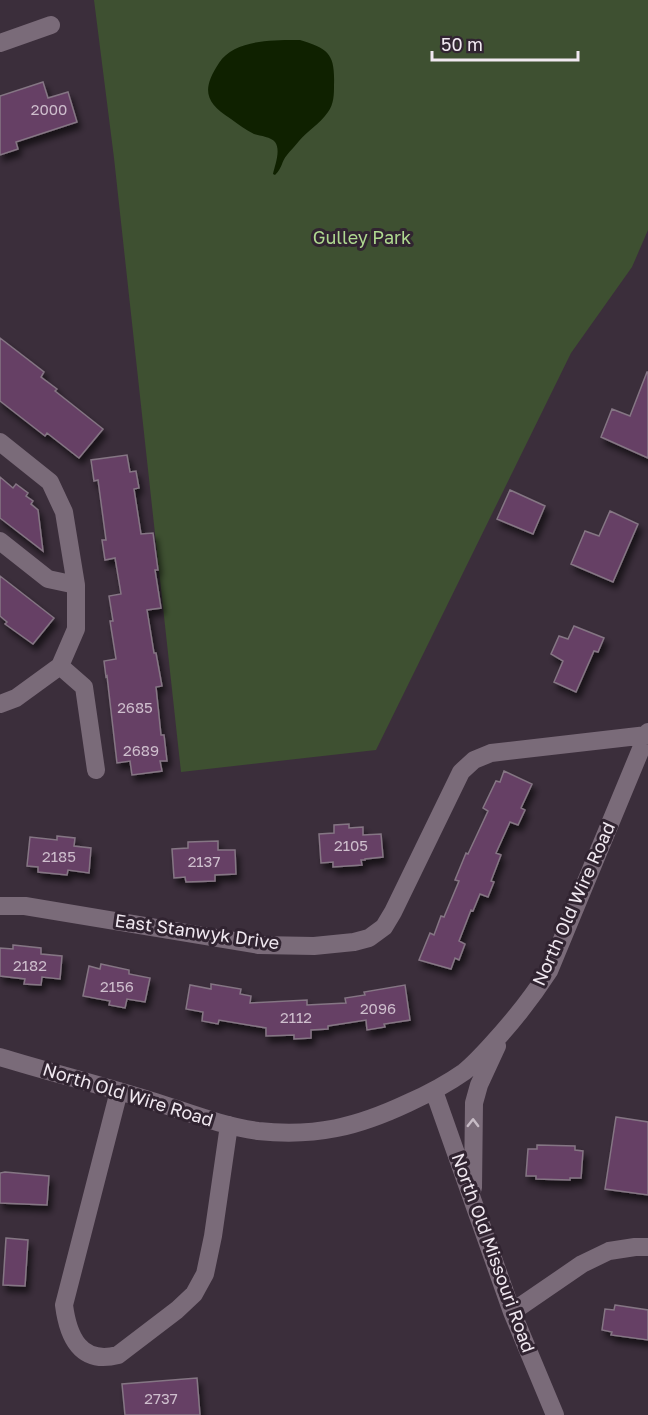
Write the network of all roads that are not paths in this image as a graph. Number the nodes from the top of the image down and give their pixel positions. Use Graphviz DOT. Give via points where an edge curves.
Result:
graph roads {
  1 [pos="51,25"];
  2 [pos="0,43"];
  3 [pos="0,442"];
  4 [pos="0,541"];
  5 [pos="76,585"];
  6 [pos="60,666"];
  7 [pos="0,704"];
  8 [pos="647,734"];
  9 [pos="96,770"];
  10 [pos="0,906"];
  11 [pos="504,1031"];
  12 [pos="0,1058"];
  13 [pos="119,1091"];
  14 [pos="434,1091"];
  15 [pos="229,1125"];
  16 [pos="474,1202"];
  17 [pos="648,1247"];
  18 [pos="512,1312"];
  19 [pos="555,1415"];
  1 -- 2 [label="street"];
  3 -- 5 [label="street" via="50,482 64,512"];
  4 -- 5 [label="street" via="48,579"];
  5 -- 6 [label="street" via="76,629"];
  6 -- 7 [label="street" via="16,698"];
  6 -- 9 [label="street" via="84,687"];
  8 -- 10 [label="street, East Stanwyk Drive" via="491,753 474,760 461,772 384,927 369,938 354,942 259,945 26,906"];
  8 -- 11 [label="street, North Old Wire Road" via="549,971"];
  11 -- 14 [label="street, North Old Wire Road" via="465,1071"];
  16 -- 11 [label="street, one-way" via="474,1103"];
  12 -- 13 [label="street, North Old Wire Road"];
  13 -- 15 [label="street, North Old Wire Road"];
  13 -- 15 [label="street" via="64,1305 71,1336 81,1349 95,1356 118,1355 194,1294 205,1274 213,1236"];
  14 -- 15 [label="street, North Old Wire Road" via="380,1116 326,1131 258,1131"];
  14 -- 16 [label="street, North Old Missouri Road"];
  16 -- 18 [label="street, North Old Missouri Road"];
  17 -- 18 [label="street" via="609,1251 582,1264"];
  18 -- 19 [label="street, North Old Missouri Road"];
}
